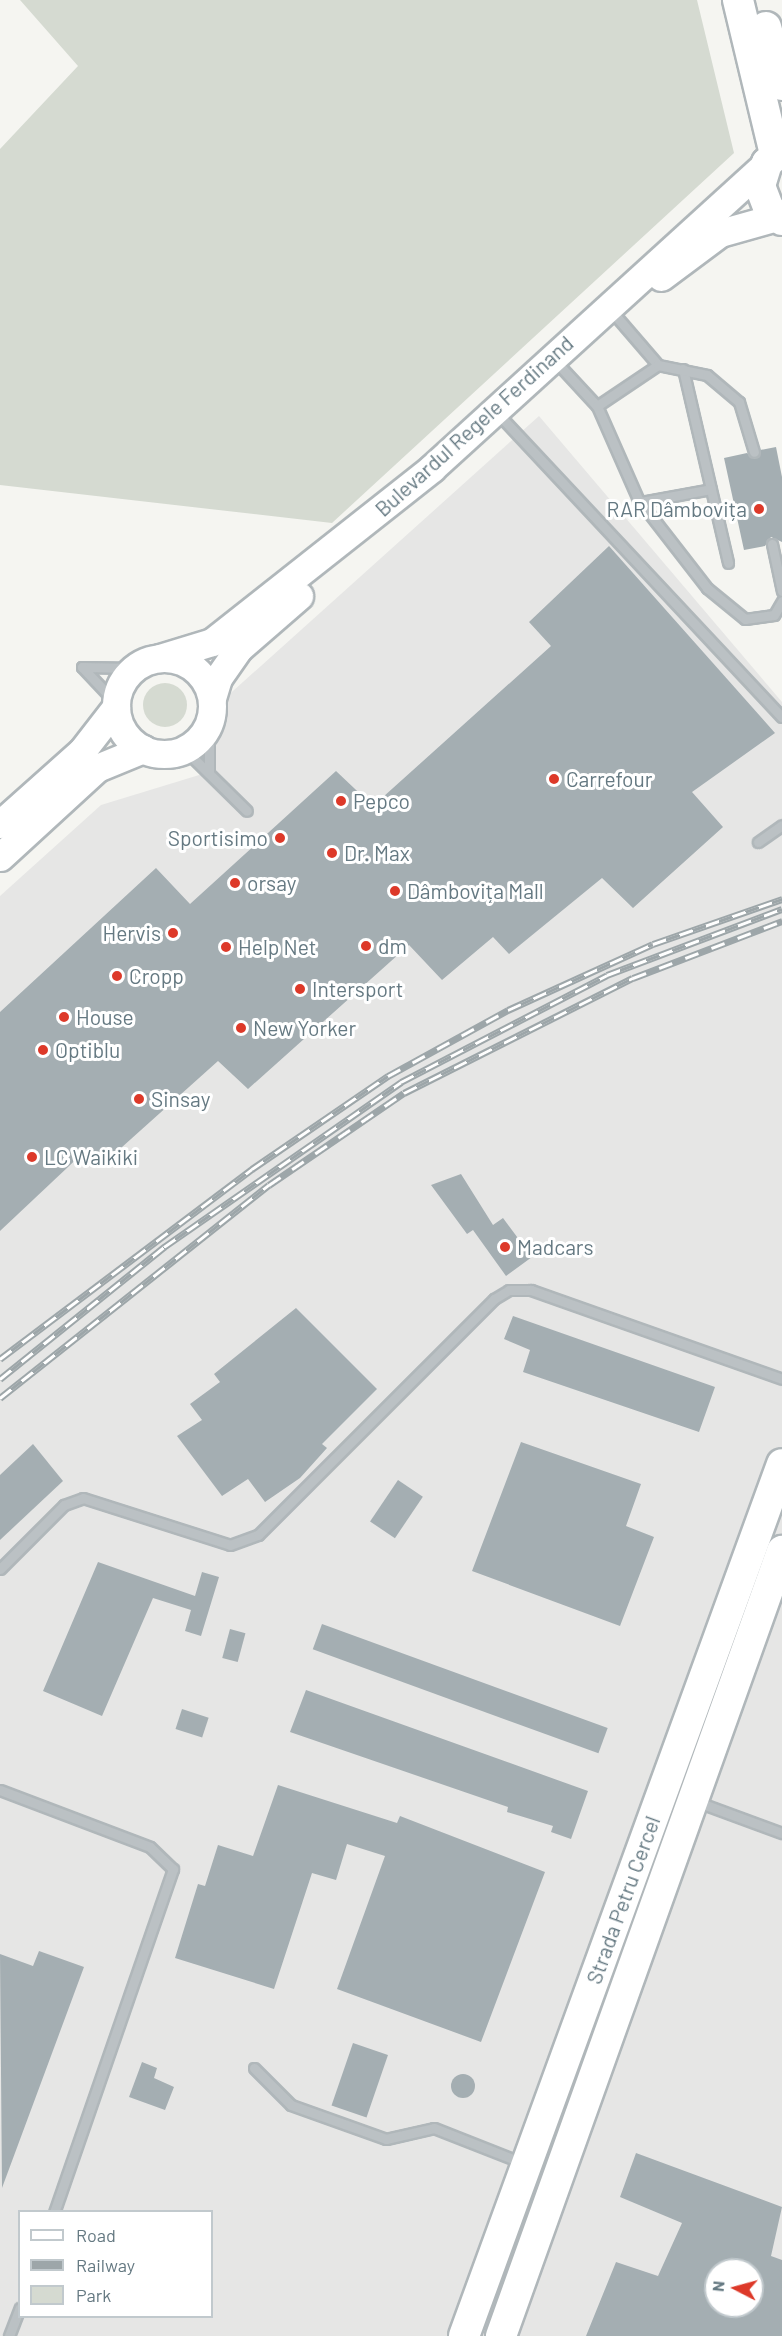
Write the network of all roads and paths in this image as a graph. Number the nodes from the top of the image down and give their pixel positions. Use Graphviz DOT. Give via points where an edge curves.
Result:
graph roads {
  1 [pos="738,0"];
  2 [pos="759,0"];
  3 [pos="782,85"];
  4 [pos="775,155"];
  5 [pos="780,218"];
  6 [pos="715,221"];
  7 [pos="615,315"];
  8 [pos="658,365"];
  9 [pos="559,366"];
  10 [pos="683,369"];
  11 [pos="597,406"];
  12 [pos="501,417"];
  13 [pos="754,452"];
  14 [pos="711,489"];
  15 [pos="640,502"];
  16 [pos="772,544"];
  17 [pos="728,563"];
  18 [pos="782,591"];
  19 [pos="782,601"];
  20 [pos="160,658"];
  21 [pos="135,668"];
  22 [pos="116,705"];
  23 [pos="210,711"];
  24 [pos="782,717"];
  25 [pos="143,749"];
  26 [pos="184,749"];
  27 [pos="209,772"];
  28 [pos="247,811"];
  29 [pos="0,824"];
  30 [pos="782,825"];
  31 [pos="758,842"];
  32 [pos="0,857"];
  33 [pos="782,1380"];
  34 [pos="782,1464"];
  35 [pos="782,1551"];
  36 [pos="0,1569"];
  37 [pos="664,1789"];
  38 [pos="0,1791"];
  39 [pos="693,1800"];
  40 [pos="782,1833"];
  41 [pos="254,2068"];
  42 [pos="526,2164"];
  43 [pos="54,2210"];
  44 [pos="18,2313"];
  45 [pos="9,2336"];
  46 [pos="464,2336"];
  47 [pos="501,2336"];
  1 -- 4 [label="main road"];
  2 -- 3 [label="main road"];
  4 -- 5 [label="main road" via="760,186"];
  4 -- 6 [label="main road, Bulevardul Regele Ferdinand"];
  5 -- 6 [label="main road, Bulevardul Regele Ferdinand"];
  6 -- 7 [label="main road, Bulevardul Regele Ferdinand"];
  6 -- 20 [label="main road, Bulevardul Regele Ferdinand" via="423,475 212,642"];
  7 -- 8 [label="lane"];
  7 -- 9 [label="main road, Bulevardul Regele Ferdinand"];
  8 -- 10 [label="lane"];
  8 -- 11 [label="lane"];
  9 -- 11 [label="lane"];
  9 -- 12 [label="main road, Bulevardul Regele Ferdinand"];
  10 -- 13 [label="lane" via="723,384 739,402"];
  10 -- 14 [label="lane"];
  11 -- 15 [label="lane"];
  12 -- 23 [label="main road, Bulevardul Regele Ferdinand" via="238,649 218,678"];
  12 -- 24 [label="lane"];
  14 -- 15 [label="lane"];
  14 -- 17 [label="lane"];
  15 -- 19 [label="lane" via="727,608 745,619 761,620 774,615"];
  16 -- 18 [label="lane"];
  20 -- 21 [label="main road, Bulevardul Regele Ferdinand"];
  20 -- 23 [label="main road" via="189,664"];
  21 -- 22 [label="main road"];
  21 -- 22 [label="lane" via="82,667"];
  22 -- 25 [label="main road" via="122,729"];
  22 -- 29 [label="main road" via="87,746"];
  23 -- 26 [label="main road"];
  23 -- 27 [label="lane"];
  25 -- 26 [label="main road"];
  25 -- 32 [label="main road" via="97,768"];
  26 -- 27 [label="lane"];
  27 -- 28 [label="lane"];
  30 -- 31 [label="lane"];
  33 -- 36 [label="lane" via="531,1290 509,1290 494,1299 258,1535 230,1545 83,1498 64,1505"];
  34 -- 37 [label="main road, Strada Petru Cercel"];
  35 -- 39 [label="main road, Strada Petru Cercel"];
  37 -- 39 [label="main road"];
  37 -- 42 [label="main road, Strada Petru Cercel"];
  38 -- 43 [label="lane" via="150,1847 173,1869"];
  39 -- 40 [label="lane"];
  39 -- 47 [label="main road, Strada Petru Cercel"];
  41 -- 42 [label="lane" via="291,2105 386,2139 435,2128"];
  42 -- 46 [label="main road, Strada Petru Cercel"];
  44 -- 45 [label="lane"];
}
